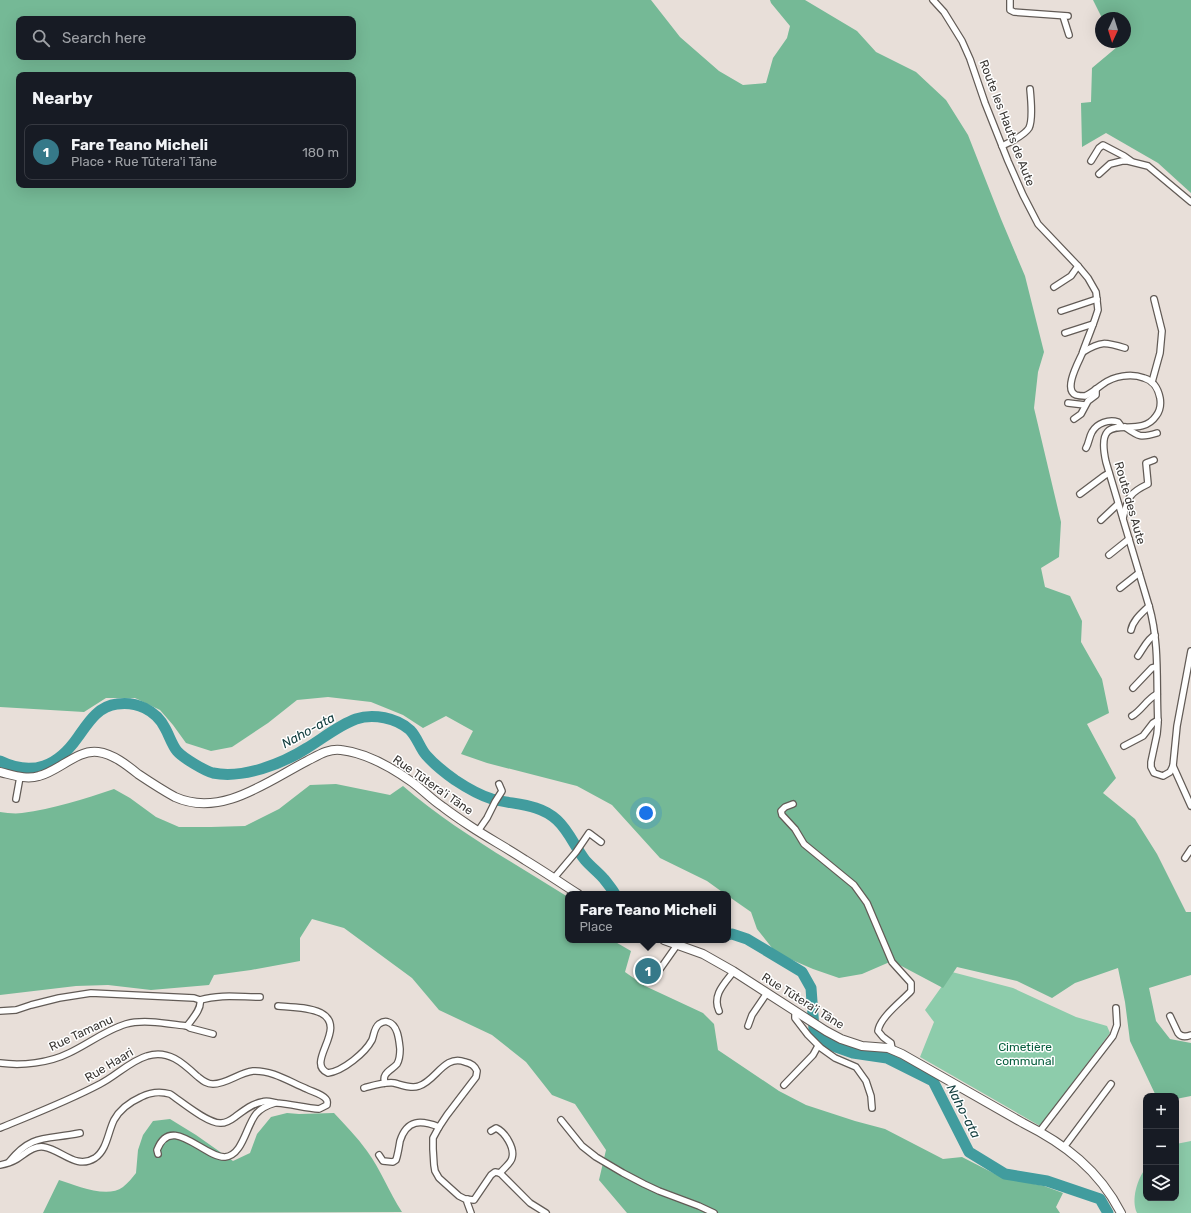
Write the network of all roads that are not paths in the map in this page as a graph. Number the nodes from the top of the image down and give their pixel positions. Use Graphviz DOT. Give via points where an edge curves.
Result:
graph roads {
  1 [pos="934,0"];
  2 [pos="1010,0"];
  3 [pos="1069,36"];
  4 [pos="1030,89"];
  5 [pos="1002,146"];
  6 [pos="1091,161"];
  7 [pos="1131,162"];
  8 [pos="1099,174"];
  9 [pos="1191,202"];
  10 [pos="1078,266"];
  11 [pos="1054,287"];
  12 [pos="1097,299"];
  13 [pos="1154,300"];
  14 [pos="1061,311"];
  15 [pos="1094,324"];
  16 [pos="1065,333"];
  17 [pos="1125,348"];
  18 [pos="1083,352"];
  19 [pos="1152,382"];
  20 [pos="1096,389"];
  21 [pos="1068,403"];
  22 [pos="1085,405"];
  23 [pos="1074,419"];
  24 [pos="1123,426"];
  25 [pos="1157,433"];
  26 [pos="1086,448"];
  27 [pos="1154,460"];
  28 [pos="1109,473"];
  29 [pos="1080,494"];
  30 [pos="1118,504"];
  31 [pos="1123,518"];
  32 [pos="1100,520"];
  33 [pos="1129,539"];
  34 [pos="1109,555"];
  35 [pos="1139,573"];
  36 [pos="1120,588"];
  37 [pos="1150,606"];
  38 [pos="1131,630"];
  39 [pos="1155,634"];
  40 [pos="1191,651"];
  41 [pos="1138,656"];
  42 [pos="1156,667"];
  43 [pos="1133,688"];
  44 [pos="1157,694"];
  45 [pos="1132,716"];
  46 [pos="1158,720"];
  47 [pos="1124,746"];
  48 [pos="1173,766"];
  49 [pos="0,772"];
  50 [pos="20,777"];
  51 [pos="499,784"];
  52 [pos="16,799"];
  53 [pos="793,804"];
  54 [pos="1191,806"];
  55 [pos="478,831"];
  56 [pos="601,842"];
  57 [pos="1191,849"];
  58 [pos="1185,858"];
  59 [pos="554,878"];
  60 [pos="574,891"];
  61 [pos="671,943"];
  62 [pos="676,945"];
  63 [pos="658,972"];
  64 [pos="734,972"];
  65 [pos="766,993"];
  66 [pos="260,997"];
  67 [pos="200,1000"];
  68 [pos="278,1006"];
  69 [pos="1116,1008"];
  70 [pos="719,1011"];
  71 [pos="0,1012"];
  72 [pos="796,1012"];
  73 [pos="1170,1016"];
  74 [pos="187,1026"];
  75 [pos="748,1026"];
  76 [pos="213,1034"];
  77 [pos="1191,1036"];
  78 [pos="818,1046"];
  79 [pos="892,1049"];
  80 [pos="0,1063"];
  81 [pos="385,1083"];
  82 [pos="1112,1084"];
  83 [pos="784,1085"];
  84 [pos="364,1088"];
  85 [pos="275,1102"];
  86 [pos="872,1108"];
  87 [pos="561,1120"];
  88 [pos="439,1127"];
  89 [pos="0,1128"];
  90 [pos="491,1131"];
  91 [pos="1040,1131"];
  92 [pos="80,1133"];
  93 [pos="1064,1147"];
  94 [pos="158,1154"];
  95 [pos="379,1155"];
  96 [pos="9,1163"];
  97 [pos="0,1165"];
  98 [pos="500,1173"];
  99 [pos="467,1199"];
  100 [pos="472,1213"];
  101 [pos="546,1213"];
  102 [pos="714,1213"];
  103 [pos="1121,1213"];
  1 -- 5 [label="street, Route les Hauts de Aute" via="962,41"];
  2 -- 3 [label="street" via="1010,10 1014,12 1066,16"];
  4 -- 5 [label="street" via="1031,123 1019,137"];
  5 -- 10 [label="street, Route les Hauts de Aute" via="1038,224"];
  6 -- 7 [label="street" via="1103,145"];
  7 -- 8 [label="street" via="1115,162"];
  7 -- 9 [label="street" via="1148,166"];
  10 -- 11 [label="street" via="1070,276"];
  10 -- 12 [label="street" via="1088,278"];
  12 -- 14 [label="street"];
  12 -- 15 [label="street" via="1098,310"];
  13 -- 19 [label="street" via="1162,331 1160,353"];
  15 -- 16 [label="street"];
  15 -- 18 [label="street"];
  17 -- 18 [label="street" via="1105,343 1094,345"];
  18 -- 20 [label="street" via="1073,375 1071,389 1074,394 1086,396"];
  19 -- 20 [label="street" via="1142,377 1119,377 1105,382"];
  19 -- 24 [label="street, Route des Aute" via="1160,400 1157,414 1147,424"];
  20 -- 22 [label="street" via="1096,395"];
  21 -- 22 [label="street"];
  22 -- 23 [label="street" via="1081,414"];
  24 -- 25 [label="street" via="1141,437"];
  24 -- 26 [label="street" via="1113,420 1101,423 1092,432"];
  24 -- 28 [label="street, Route des Aute" via="1109,431 1103,440"];
  27 -- 31 [label="street" via="1146,463 1148,484 1133,492 1128,498"];
  28 -- 29 [label="street"];
  28 -- 30 [label="street, Route des Aute"];
  30 -- 31 [label="street, Route des Aute"];
  30 -- 32 [label="street"];
  31 -- 33 [label="street, Route des Aute"];
  33 -- 34 [label="street"];
  33 -- 35 [label="street, Route des Aute"];
  35 -- 36 [label="street"];
  35 -- 37 [label="street, Route des Aute"];
  37 -- 38 [label="street" via="1135,620"];
  37 -- 39 [label="street, Route des Aute"];
  39 -- 41 [label="street"];
  39 -- 42 [label="street, Route des Aute"];
  40 -- 48 [label="street" via="1177,726"];
  42 -- 43 [label="street"];
  42 -- 44 [label="street, Route des Aute"];
  44 -- 45 [label="street" via="1149,698"];
  44 -- 46 [label="street, Route des Aute"];
  46 -- 47 [label="street" via="1143,736"];
  46 -- 48 [label="street, Route des Aute" via="1152,770 1163,776 1170,772"];
  48 -- 54 [label="street"];
  49 -- 50 [label="street, Rue Tūtera'i Tāne"];
  50 -- 52 [label="street"];
  50 -- 55 [label="street, Rue Tūtera'i Tāne" via="38,777 86,752 99,752 120,761 183,801 208,803 245,794 316,756 340,750 364,755 386,765"];
  51 -- 55 [label="street" via="502,791"];
  53 -- 79 [label="street" via="781,811 782,815 804,844 854,885 867,903 892,962 911,983 911,991 878,1028"];
  55 -- 59 [label="street, Rue Tūtera'i Tāne"];
  56 -- 59 [label="street" via="589,833"];
  57 -- 58 [label="street"];
  59 -- 60 [label="street, Rue Tūtera'i Tāne"];
  61 -- 62 [label="street, Rue Tūtera'i Tāne"];
  62 -- 63 [label="street"];
  62 -- 64 [label="street, Rue Tūtera'i Tāne" via="702,954"];
  64 -- 65 [label="street, Rue Tūtera'i Tāne"];
  64 -- 70 [label="street" via="716,999"];
  65 -- 72 [label="street, Rue Tūtera'i Tāne"];
  65 -- 75 [label="street"];
  66 -- 67 [label="street" via="222,996"];
  67 -- 71 [label="street" via="91,993"];
  67 -- 74 [label="street" via="199,1009"];
  68 -- 81 [label="street" via="306,1008 328,1019 330,1033 320,1064 328,1073 344,1066 363,1052 379,1024 392,1024 398,1035 400,1056 397,1064 385,1076"];
  69 -- 91 [label="street" via="1117,1025 1113,1036"];
  72 -- 78 [label="street" via="795,1018"];
  72 -- 79 [label="street, Rue Tūtera'i Tāne" via="841,1039 862,1046"];
  73 -- 77 [label="street" via="1180,1036"];
  74 -- 76 [label="street, Rue Tamanu"];
  74 -- 80 [label="street, Rue Tamanu" via="128,1024 51,1060"];
  78 -- 83 [label="street" via="813,1055"];
  78 -- 86 [label="street" via="834,1058 856,1067 866,1080"];
  79 -- 91 [label="street, Rue Tūtera'i Tāne"];
  81 -- 84 [label="street"];
  81 -- 88 [label="street" via="420,1086 445,1065 456,1060 475,1067 475,1079"];
  82 -- 93 [label="street"];
  85 -- 89 [label="street, Rue Haari" via="319,1109 327,1105 325,1098 320,1095 274,1075 252,1072 219,1084 211,1084 204,1082 172,1056 156,1054 138,1060 83,1093"];
  85 -- 94 [label="street" via="257,1113 240,1146 230,1155 217,1155 177,1135 164,1139 159,1145"];
  85 -- 96 [label="street, Rue Haari" via="256,1103 221,1123 207,1119 170,1094 152,1093 126,1105 120,1111 103,1149 89,1161 75,1161 51,1149 38,1147"];
  87 -- 102 [label="street" via="582,1146 596,1157 644,1184"];
  88 -- 95 [label="street" via="419,1122 411,1125 404,1131 396,1160 383,1161"];
  88 -- 99 [label="street" via="433,1141 435,1171 451,1189"];
  90 -- 98 [label="street" via="496,1128 500,1130 512,1150 511,1160"];
  91 -- 93 [label="street, Rue Tūtera'i Tāne"];
  92 -- 96 [label="street" via="44,1138 25,1145"];
  93 -- 103 [label="street, Rue Tūtera'i Tāne" via="1103,1183"];
  96 -- 97 [label="street, Rue Haari"];
  98 -- 99 [label="street" via="495,1172 491,1175 474,1200"];
  98 -- 101 [label="street" via="530,1204"];
  99 -- 100 [label="street"];
}
